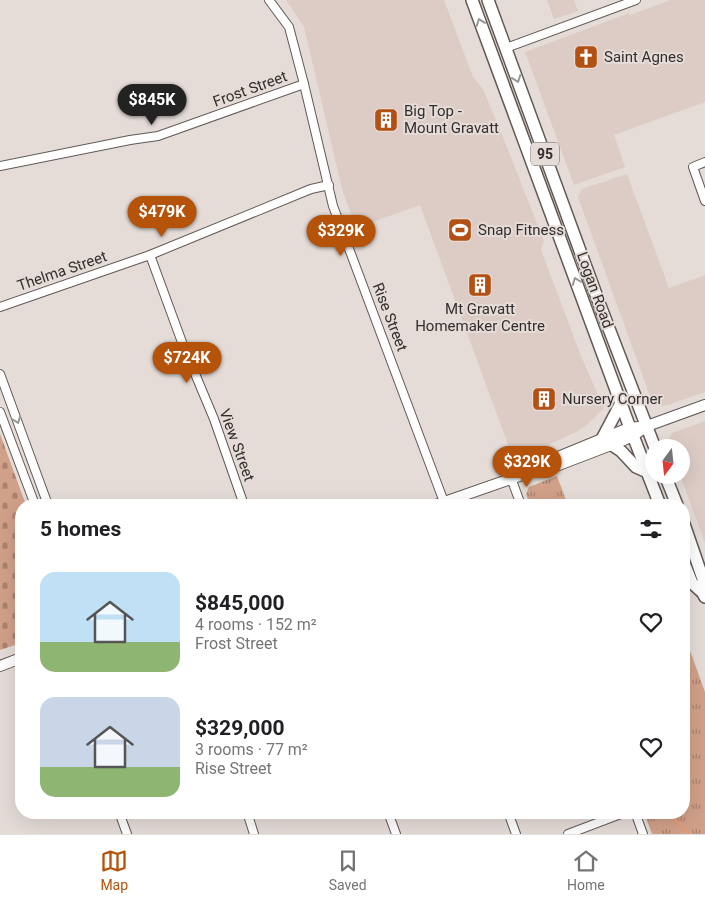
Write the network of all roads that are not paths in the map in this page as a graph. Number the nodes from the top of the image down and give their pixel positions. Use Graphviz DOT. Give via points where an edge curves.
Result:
graph roads {
  1 [pos="269,0"];
  2 [pos="472,0"];
  3 [pos="488,0"];
  4 [pos="636,0"];
  5 [pos="506,48"];
  6 [pos="304,84"];
  7 [pos="705,162"];
  8 [pos="0,166"];
  9 [pos="329,185"];
  10 [pos="705,201"];
  11 [pos="150,255"];
  12 [pos="0,306"];
  13 [pos="0,374"];
  14 [pos="621,403"];
  15 [pos="705,405"];
  16 [pos="0,412"];
  17 [pos="647,426"];
  18 [pos="632,432"];
  19 [pos="652,439"];
  20 [pos="607,442"];
  21 [pos="645,467"];
  22 [pos="645,471"];
  23 [pos="511,478"];
  24 [pos="652,484"];
  25 [pos="669,484"];
  26 [pos="33,499"];
  27 [pos="46,499"];
  28 [pos="242,499"];
  29 [pos="438,499"];
  30 [pos="454,499"];
  31 [pos="519,499"];
  32 [pos="658,499"];
  33 [pos="675,499"];
  34 [pos="690,540"];
  35 [pos="690,578"];
  36 [pos="704,595"];
  37 [pos="15,660"];
  38 [pos="0,666"];
  39 [pos="122,819"];
  40 [pos="249,819"];
  41 [pos="391,819"];
  42 [pos="511,819"];
  43 [pos="608,819"];
  44 [pos="637,819"];
  45 [pos="127,834"];
  46 [pos="254,834"];
  47 [pos="396,834"];
  48 [pos="516,834"];
  49 [pos="568,834"];
  50 [pos="642,834"];
  1 -- 6 [label="street, Rise Street" via="289,27"];
  14 -- 2 [label="main road, Logan Road / 95, one-way"];
  3 -- 5 [label="main road, Logan Road / 95"];
  4 -- 5 [label="street"];
  5 -- 17 [label="main road, Logan Road / 95, one-way"];
  6 -- 8 [label="street, Frost Street" via="158,136"];
  6 -- 9 [label="street, Rise Street"];
  7 -- 10 [label="street" via="693,167"];
  9 -- 11 [label="street, Thelma Street" via="310,189"];
  9 -- 29 [label="street, Rise Street" via="333,206"];
  11 -- 12 [label="street, Thelma Street"];
  11 -- 28 [label="street, View Street"];
  13 -- 27 [label="street, one-way"];
  14 -- 18 [label="main road, Logan Road / 95"];
  14 -- 20 [label="main road"];
  15 -- 17 [label="main road"];
  16 -- 26 [label="street"];
  17 -- 18 [label="main road"];
  17 -- 19 [label="main road, Logan Road / 95"];
  18 -- 20 [label="main road"];
  18 -- 21 [label="main road, Logan Road / 95"];
  20 -- 22 [label="main road"];
  20 -- 23 [label="main road" via="548,461 538,469"];
  23 -- 30 [label="main road"];
  23 -- 31 [label="street"];
  24 -- 32 [label="main road, Logan Road / 95"];
  25 -- 33 [label="main road"];
  34 -- 36 [label="main road" via="704,579"];
  35 -- 36 [label="main road"];
  37 -- 38 [label="main road"];
  39 -- 45 [label="street"];
  40 -- 46 [label="street"];
  41 -- 47 [label="street"];
  42 -- 48 [label="street"];
  43 -- 49 [label="street"];
  44 -- 50 [label="street"];
}
